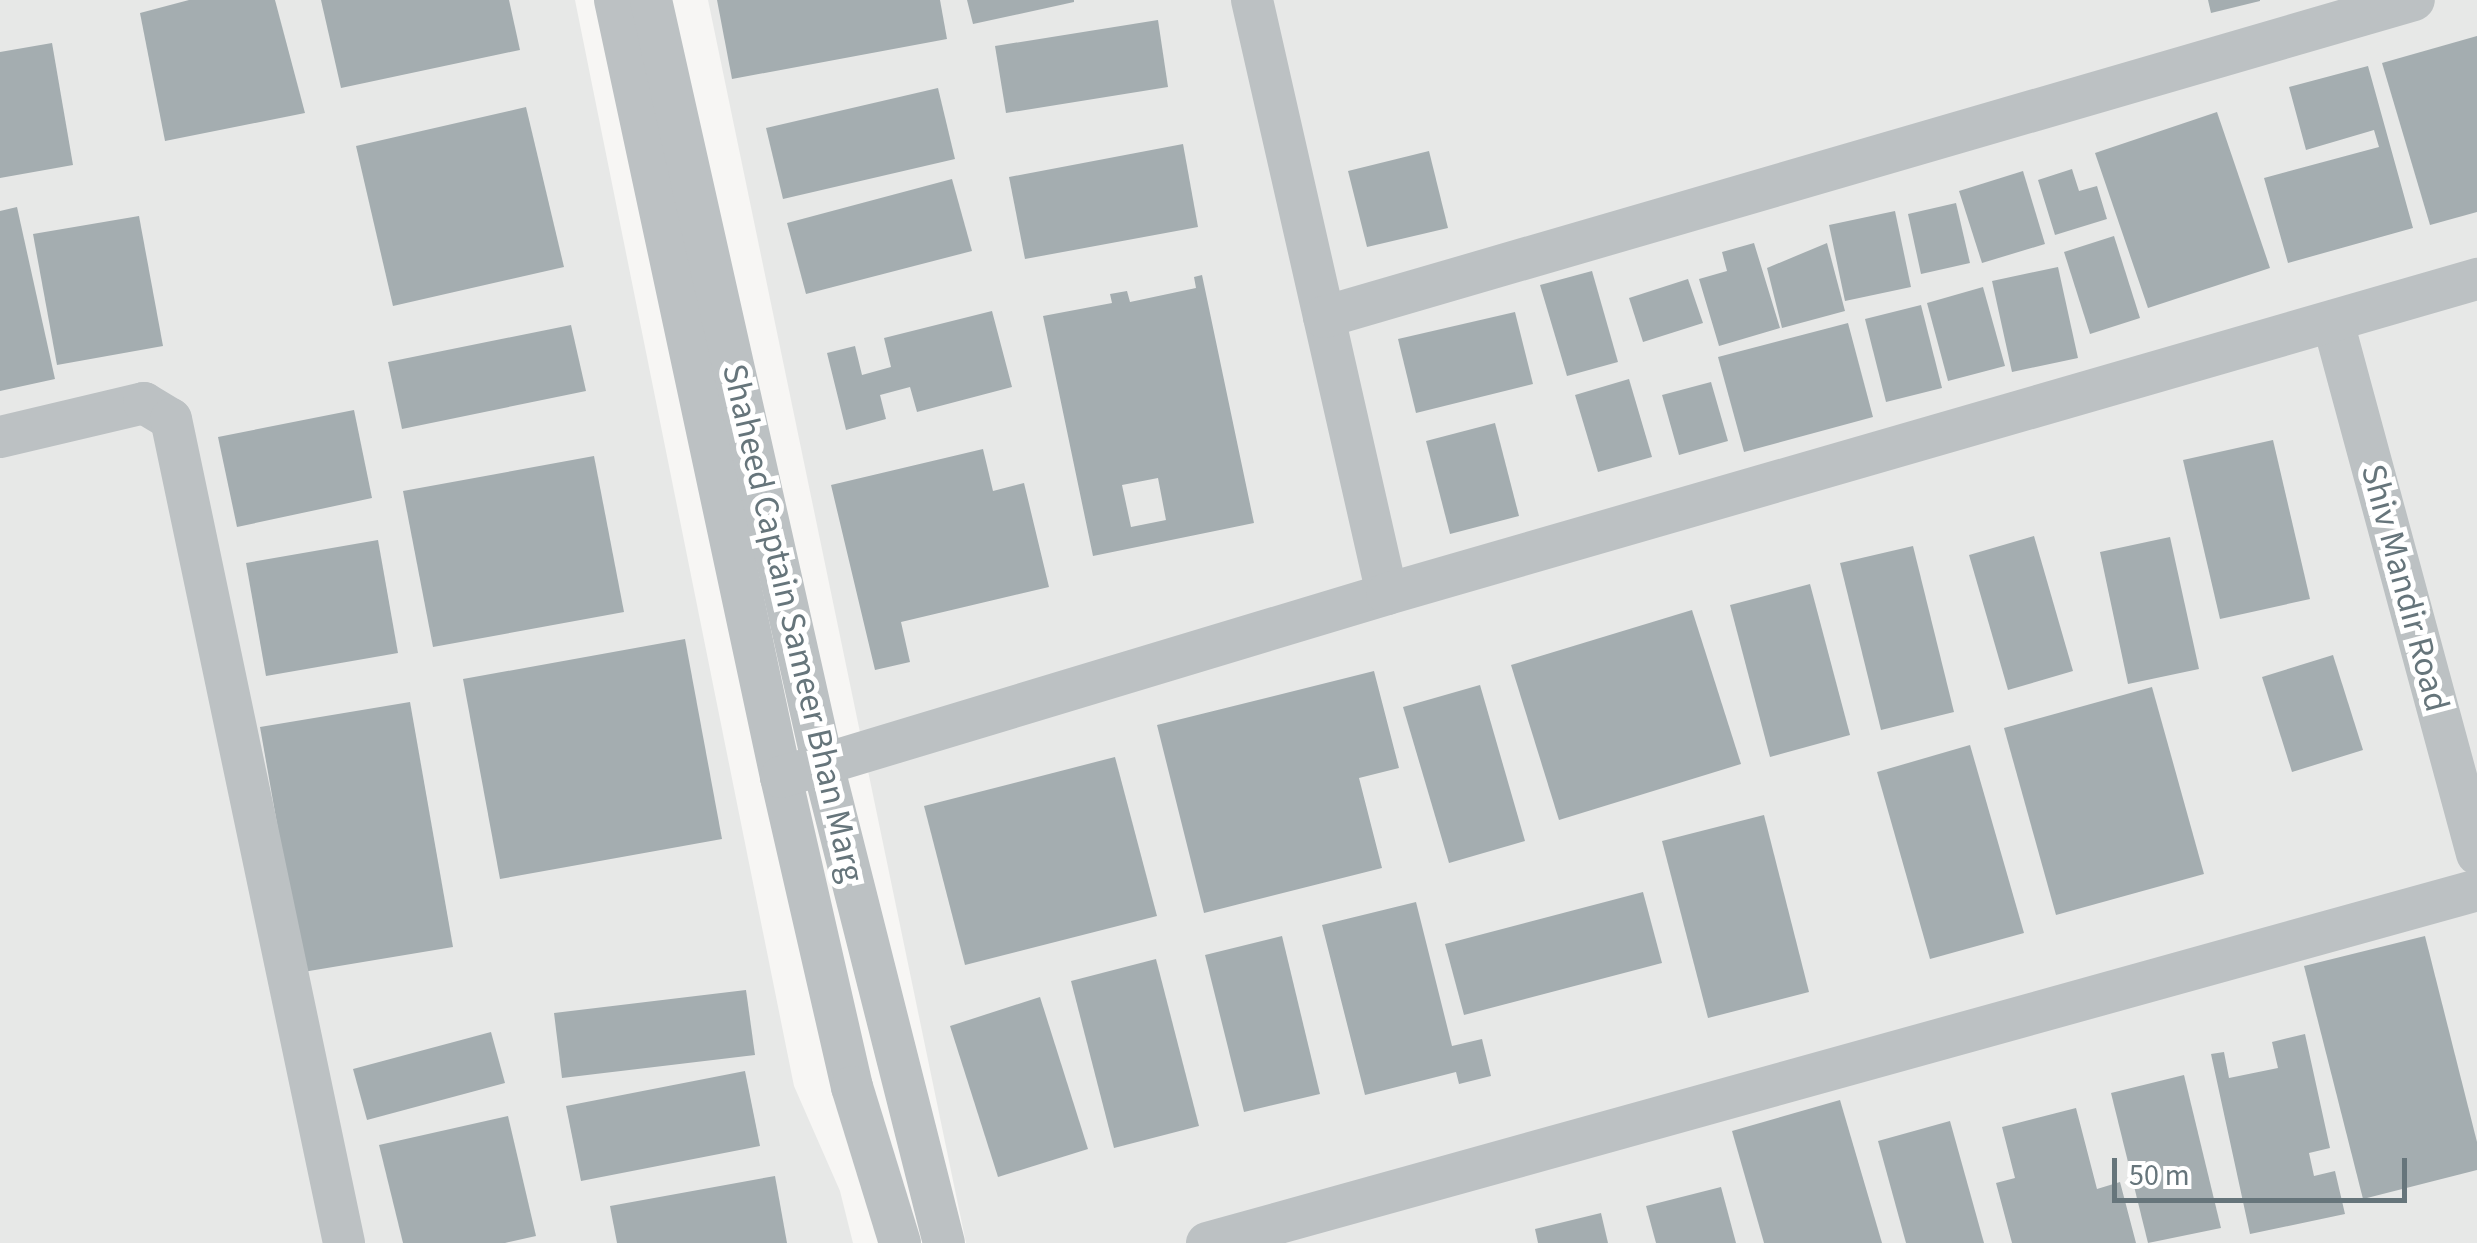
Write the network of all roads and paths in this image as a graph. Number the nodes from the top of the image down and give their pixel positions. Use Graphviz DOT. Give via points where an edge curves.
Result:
graph roads {
  1 [pos="615,0"];
  2 [pos="651,0"];
  3 [pos="2414,0"];
  4 [pos="1257,1"];
  5 [pos="2477,280"];
  6 [pos="1324,317"];
  7 [pos="2333,322"];
  8 [pos="0,437"];
  9 [pos="1387,594"];
  10 [pos="823,765"];
  11 [pos="781,777"];
  12 [pos="2477,854"];
  13 [pos="2477,890"];
  14 [pos="344,1243"];
  15 [pos="900,1243"];
  16 [pos="944,1243"];
  17 [pos="1208,1243"];
  1 -- 11 [label="street, Shaheed Captain Sameer Bhan Marg"];
  2 -- 10 [label="street, Shaheed Captain Sameer Bhan Marg"];
  3 -- 6 [label="street"];
  4 -- 6 [label="street"];
  5 -- 7 [label="street"];
  6 -- 9 [label="street"];
  7 -- 9 [label="street"];
  7 -- 12 [label="street, Shiv Mandir Road"];
  8 -- 14 [label="street" via="144,403 171,419"];
  9 -- 10 [label="street"];
  10 -- 11 [label="street"];
  10 -- 16 [label="street, Shaheed Captain Sameer Bhan Marg"];
  11 -- 15 [label="street, Shaheed Captain Sameer Bhan Marg" via="852,1087"];
  13 -- 17 [label="street"];
}
